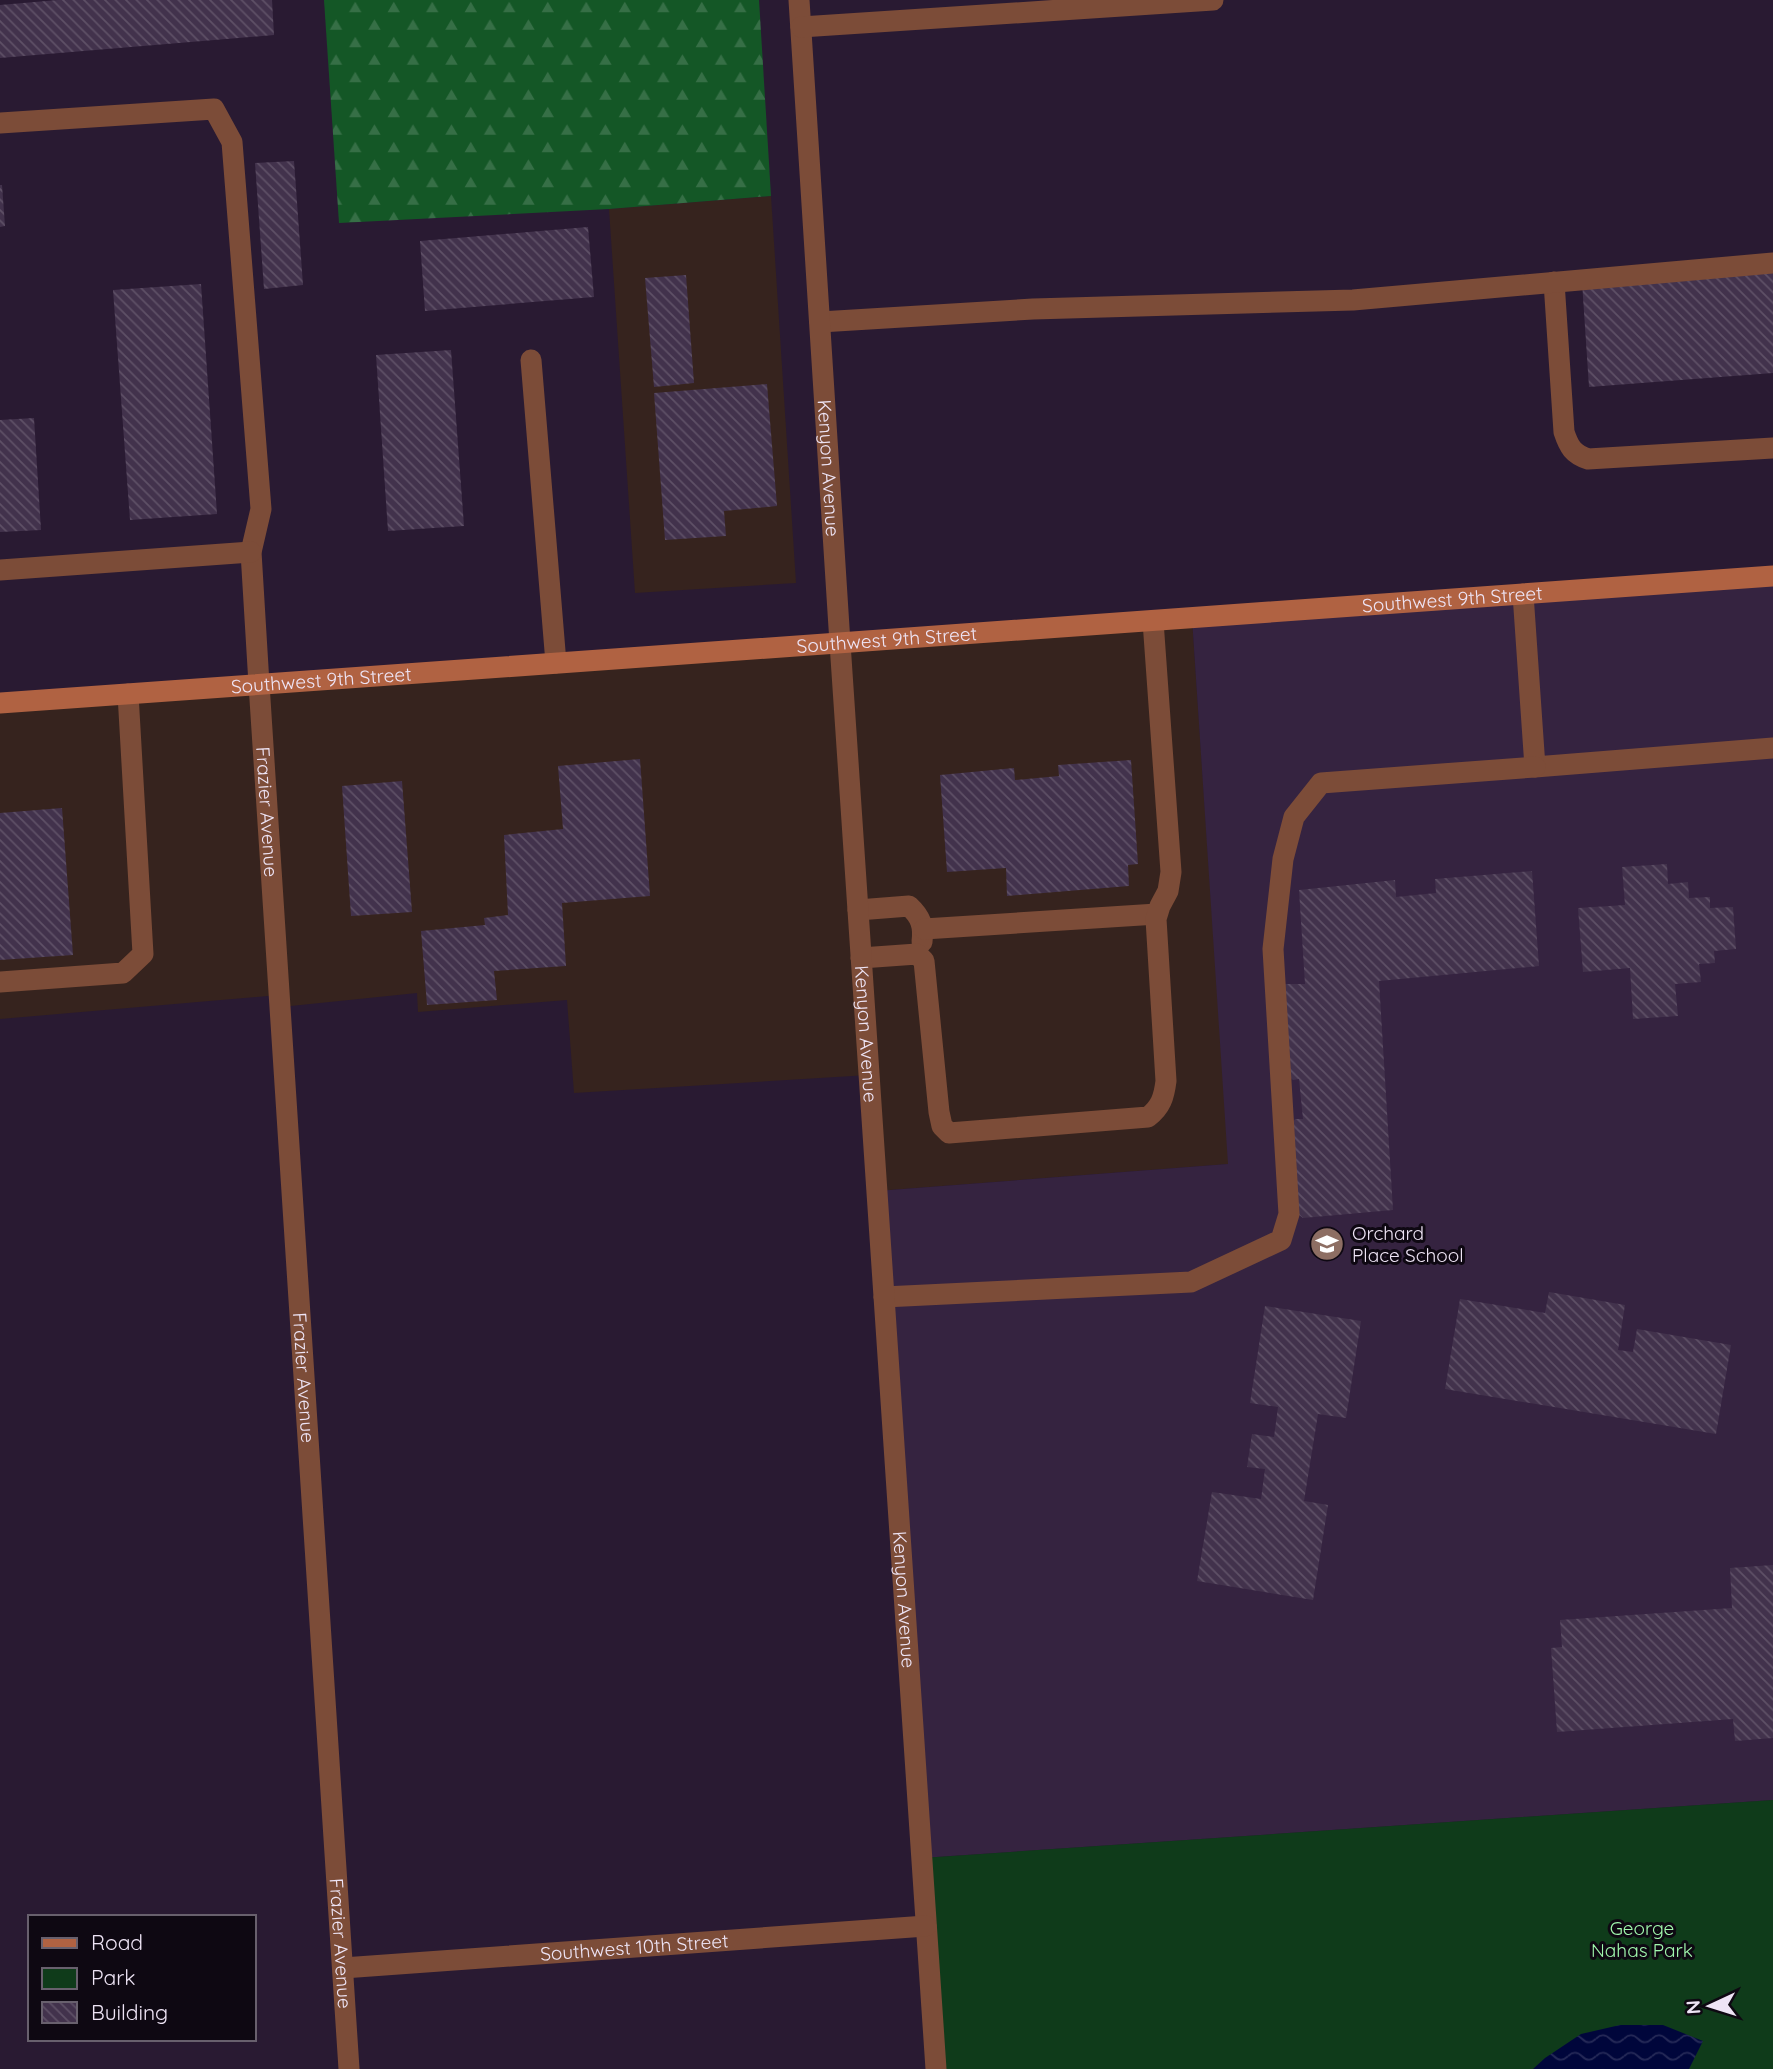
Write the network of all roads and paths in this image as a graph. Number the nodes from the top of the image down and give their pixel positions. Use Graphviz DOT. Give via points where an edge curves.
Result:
graph roads {
  1 [pos="799,0"];
  2 [pos="1213,0"];
  3 [pos="801,27"];
  4 [pos="0,123"];
  5 [pos="1773,263"];
  6 [pos="1555,282"];
  7 [pos="820,322"];
  8 [pos="531,360"];
  9 [pos="1773,448"];
  10 [pos="251,552"];
  11 [pos="0,570"];
  12 [pos="1773,576"];
  13 [pos="1523,594"];
  14 [pos="1153,621"];
  15 [pos="840,643"];
  16 [pos="556,663"];
  17 [pos="260,684"];
  18 [pos="128,694"];
  19 [pos="0,703"];
  20 [pos="1773,748"];
  21 [pos="1535,767"];
  22 [pos="858,910"];
  23 [pos="1157,914"];
  24 [pos="924,929"];
  25 [pos="917,954"];
  26 [pos="861,958"];
  27 [pos="0,982"];
  28 [pos="884,1297"];
  29 [pos="926,1926"];
  30 [pos="342,1968"];
  31 [pos="349,2069"];
  32 [pos="936,2069"];
  1 -- 3 [label="street, Kenyon Avenue"];
  2 -- 3 [label="street"];
  3 -- 7 [label="street, Kenyon Avenue"];
  4 -- 10 [label="street, Frazier Avenue" via="214,109 232,142 261,509"];
  5 -- 6 [label="street"];
  6 -- 7 [label="street" via="1353,300 1032,309"];
  6 -- 9 [label="street" via="1564,432 1576,454 1588,459"];
  7 -- 15 [label="street, Kenyon Avenue"];
  8 -- 16 [label="street"];
  10 -- 11 [label="street"];
  10 -- 17 [label="street, Frazier Avenue"];
  12 -- 13 [label="main road, Southwest 9th Street"];
  13 -- 14 [label="main road, Southwest 9th Street"];
  13 -- 21 [label="street"];
  14 -- 15 [label="main road, Southwest 9th Street"];
  14 -- 23 [label="street" via="1171,872"];
  15 -- 16 [label="main road, Southwest 9th Street"];
  15 -- 22 [label="street, Kenyon Avenue"];
  16 -- 17 [label="main road, Southwest 9th Street"];
  17 -- 18 [label="main road, Southwest 9th Street"];
  17 -- 30 [label="street, Frazier Avenue"];
  18 -- 19 [label="main road, Southwest 9th Street"];
  18 -- 27 [label="street" via="143,954 123,973"];
  20 -- 21 [label="street"];
  21 -- 28 [label="street" via="1321,783 1294,817 1283,859 1273,949 1289,1214 1282,1240 1191,1282"];
  22 -- 24 [label="street" via="909,906"];
  22 -- 26 [label="street, Kenyon Avenue"];
  23 -- 24 [label="street"];
  23 -- 25 [label="street" via="1166,1081 1164,1097 1148,1117 949,1133 939,1112 926,970"];
  24 -- 25 [label="street"];
  25 -- 26 [label="street"];
  26 -- 28 [label="street, Kenyon Avenue"];
  28 -- 29 [label="street, Kenyon Avenue"];
  29 -- 30 [label="street, Southwest 10th Street"];
  29 -- 32 [label="street, Kenyon Avenue"];
  30 -- 31 [label="street, Frazier Avenue"];
}
